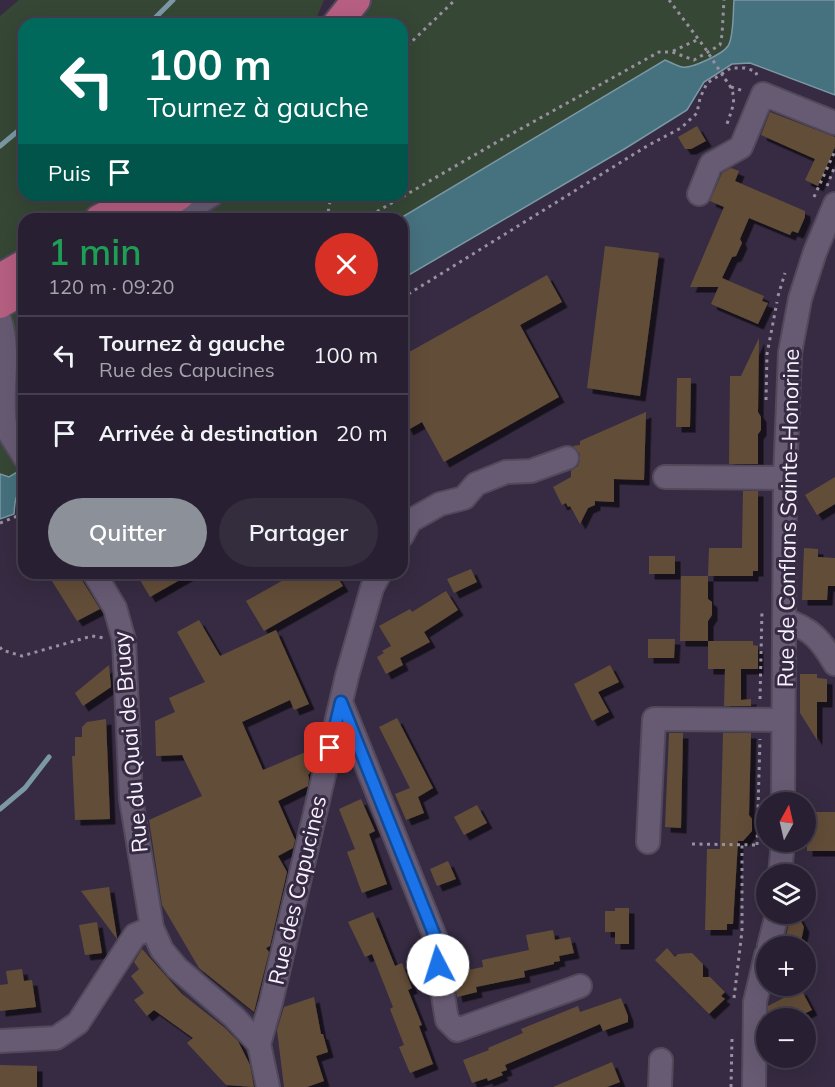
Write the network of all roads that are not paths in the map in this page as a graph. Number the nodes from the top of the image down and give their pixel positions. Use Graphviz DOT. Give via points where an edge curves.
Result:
graph roads {
  1 [pos="343,0"];
  2 [pos="356,0"];
  3 [pos="338,18"];
  4 [pos="341,18"];
  5 [pos="835,123"];
  6 [pos="699,194"];
  7 [pos="134,201"];
  8 [pos="171,201"];
  9 [pos="202,201"];
  10 [pos="835,204"];
  11 [pos="112,213"];
  12 [pos="153,213"];
  13 [pos="184,213"];
  14 [pos="18,268"];
  15 [pos="0,278"];
  16 [pos="18,281"];
  17 [pos="0,292"];
  18 [pos="18,294"];
  19 [pos="0,304"];
  20 [pos="0,320"];
  21 [pos="2,371"];
  22 [pos="18,446"];
  23 [pos="567,458"];
  24 [pos="665,477"];
  25 [pos="785,478"];
  26 [pos="408,526"];
  27 [pos="98,579"];
  28 [pos="377,579"];
  29 [pos="784,620"];
  30 [pos="835,664"];
  31 [pos="341,702"];
  32 [pos="783,720"];
  33 [pos="783,792"];
  34 [pos="648,842"];
  35 [pos="152,928"];
  36 [pos="580,986"];
  37 [pos="756,996"];
  38 [pos="0,1041"];
  39 [pos="259,1044"];
  40 [pos="661,1060"];
  41 [pos="268,1087"];
  42 [pos="660,1087"];
  43 [pos="754,1087"];
  1 -- 3 [label="main road"];
  2 -- 4 [label="main road"];
  5 -- 6 [label="street" via="763,94 741,147 711,164"];
  7 -- 11 [label="main road"];
  8 -- 12 [label="main road"];
  9 -- 13 [label="street"];
  10 -- 25 [label="street, Rue de Conflans Sainte-Honorine" via="815,252 789,353"];
  14 -- 15 [label="main road"];
  16 -- 17 [label="street"];
  18 -- 19 [label="main road"];
  20 -- 21 [label="street"];
  21 -- 22 [label="street" via="5,423"];
  23 -- 26 [label="street" via="531,471 506,472 477,484 464,498 440,504"];
  24 -- 25 [label="street"];
  25 -- 29 [label="street, Rue de Conflans Sainte-Honorine"];
  27 -- 35 [label="street, Rue du Quai de Bruay" via="115,608 124,640 131,799"];
  28 -- 31 [label="street, Rue des Capucines"];
  29 -- 30 [label="street" via="812,632"];
  29 -- 32 [label="street, Rue de Conflans Sainte-Honorine"];
  31 -- 36 [label="street" via="440,949 438,965 447,1020 457,1030"];
  31 -- 39 [label="street, Rue des Capucines"];
  32 -- 33 [label="street, Rue de Conflans Sainte-Honorine"];
  32 -- 34 [label="street" via="654,719"];
  35 -- 38 [label="street" via="135,935 78,1023 56,1038"];
  35 -- 39 [label="street, Rue du Quai de Bruay" via="162,950 177,968"];
  37 -- 43 [label="street"];
  39 -- 41 [label="street"];
  40 -- 42 [label="street"];
}
